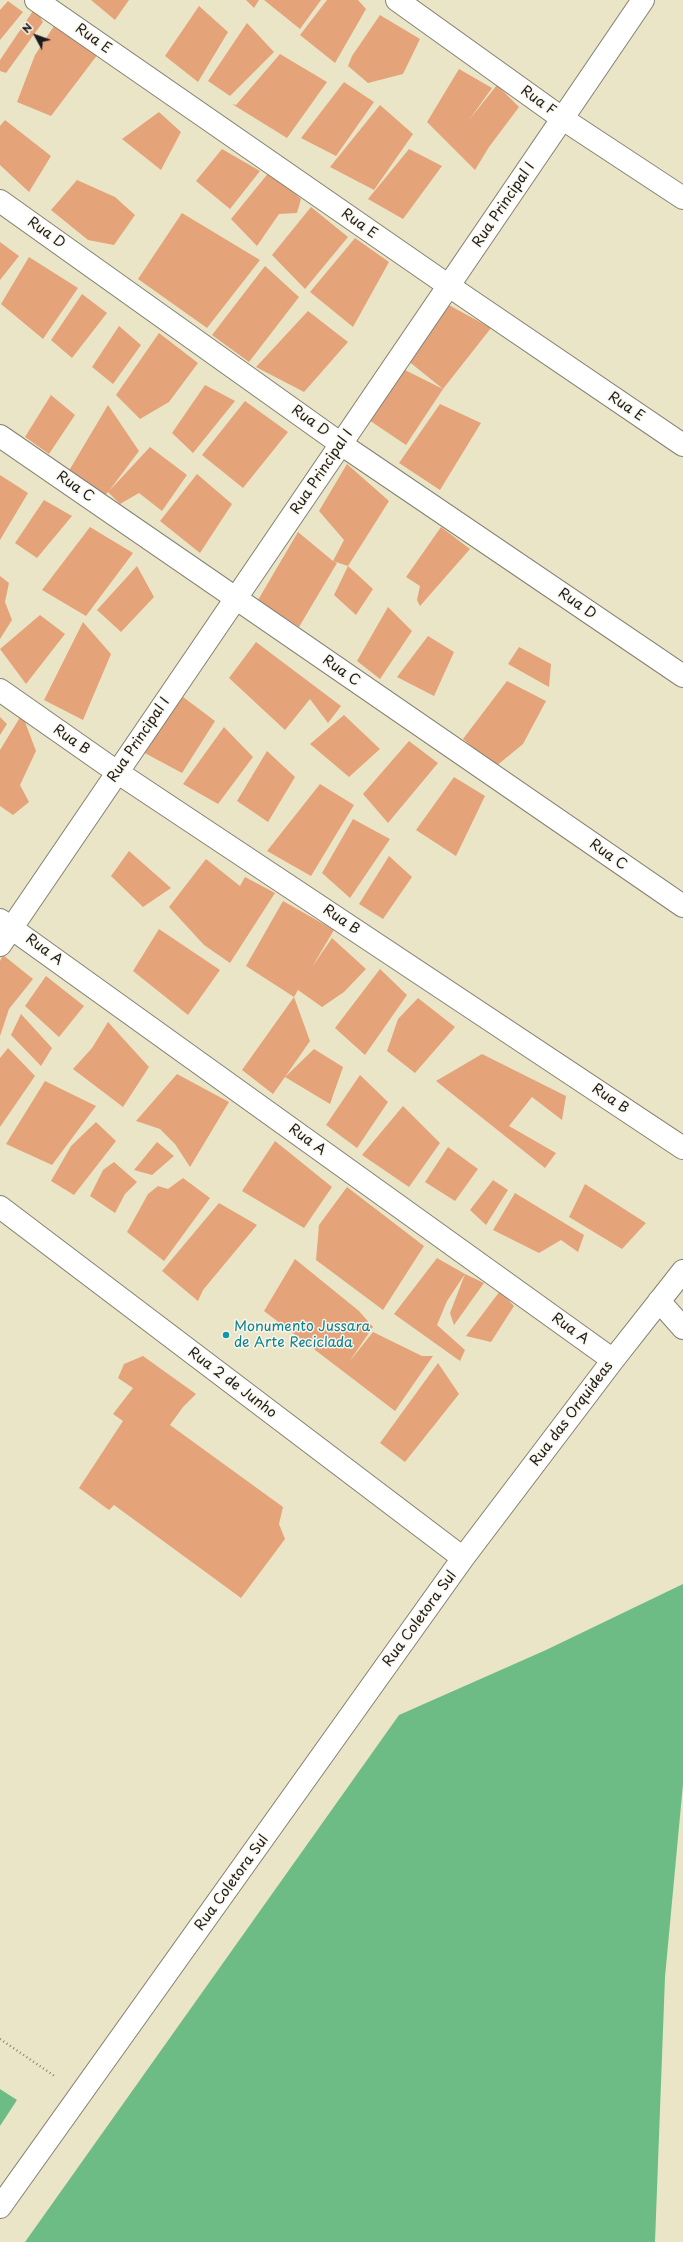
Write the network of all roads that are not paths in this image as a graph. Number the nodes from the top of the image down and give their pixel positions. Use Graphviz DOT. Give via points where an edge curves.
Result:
graph roads {
  1 [pos="36,0"];
  2 [pos="396,0"];
  3 [pos="644,0"];
  4 [pos="563,119"];
  5 [pos="683,198"];
  6 [pos="0,201"];
  7 [pos="448,286"];
  8 [pos="0,436"];
  9 [pos="341,444"];
  10 [pos="683,445"];
  11 [pos="236,598"];
  12 [pos="683,676"];
  13 [pos="0,690"];
  14 [pos="117,772"];
  15 [pos="683,906"];
  16 [pos="4,931"];
  17 [pos="683,1148"];
  18 [pos="0,1207"];
  19 [pos="683,1272"];
  20 [pos="659,1301"];
  21 [pos="683,1328"];
  22 [pos="613,1360"];
  23 [pos="463,1558"];
  24 [pos="0,2207"];
  1 -- 7 [label="street, Rua E"];
  2 -- 4 [label="street, Rua F"];
  3 -- 4 [label="street, Rua Principal I"];
  4 -- 5 [label="street, Rua F"];
  4 -- 7 [label="street, Rua Principal I"];
  6 -- 9 [label="street, Rua D"];
  7 -- 9 [label="street, Rua Principal I"];
  7 -- 10 [label="street, Rua E"];
  8 -- 11 [label="street, Rua C"];
  9 -- 11 [label="street, Rua Principal I"];
  9 -- 12 [label="street, Rua D"];
  11 -- 14 [label="street, Rua Principal I"];
  11 -- 15 [label="street, Rua C"];
  13 -- 14 [label="street, Rua B"];
  14 -- 16 [label="street, Rua Principal I"];
  14 -- 17 [label="street, Rua B"];
  16 -- 22 [label="street, Rua A"];
  18 -- 23 [label="street, Rua 2 de Junho"];
  19 -- 20 [label="street, Rua das Orquideas"];
  20 -- 21 [label="street"];
  20 -- 22 [label="street, Rua das Orquideas"];
  22 -- 23 [label="street, Rua das Orquideas"];
  23 -- 24 [label="street, Rua Coletora Sul"];
}
